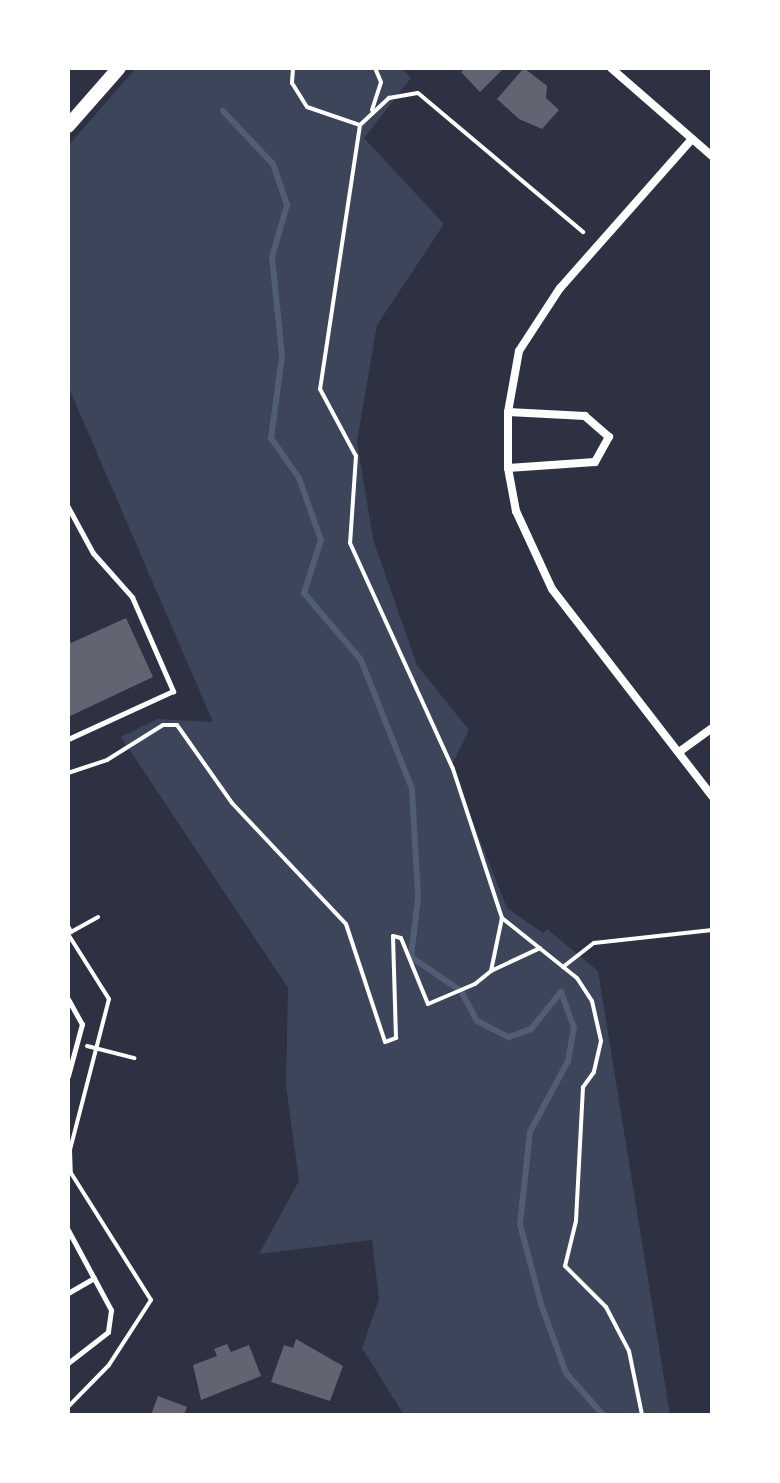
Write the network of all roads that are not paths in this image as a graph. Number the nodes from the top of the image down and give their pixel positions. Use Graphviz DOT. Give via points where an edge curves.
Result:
graph roads {
  1 [pos="119,68"];
  2 [pos="611,68"];
  3 [pos="68,126"];
  4 [pos="692,139"];
  5 [pos="712,156"];
  6 [pos="508,412"];
  7 [pos="508,468"];
  8 [pos="68,507"];
  9 [pos="712,728"];
  10 [pos="68,739"];
  11 [pos="679,752"];
  12 [pos="712,796"];
  13 [pos="68,999"];
  14 [pos="68,1076"];
  15 [pos="68,1230"];
  16 [pos="94,1278"];
  17 [pos="68,1293"];
  18 [pos="68,1363"];
  1 -- 3 [label="main road"];
  2 -- 4 [label="street"];
  4 -- 5 [label="street"];
  4 -- 6 [label="street" via="560,288 519,351"];
  6 -- 7 [label="street"];
  6 -- 7 [label="street" via="585,416 609,437 595,462"];
  7 -- 11 [label="street" via="516,511 552,589"];
  8 -- 10 [label="lane" via="93,553 132,597 173,691"];
  9 -- 11 [label="street"];
  11 -- 12 [label="street"];
  13 -- 14 [label="lane" via="82,1024"];
  15 -- 16 [label="lane"];
  16 -- 17 [label="lane"];
  16 -- 18 [label="lane" via="111,1310 108,1332"];
}
